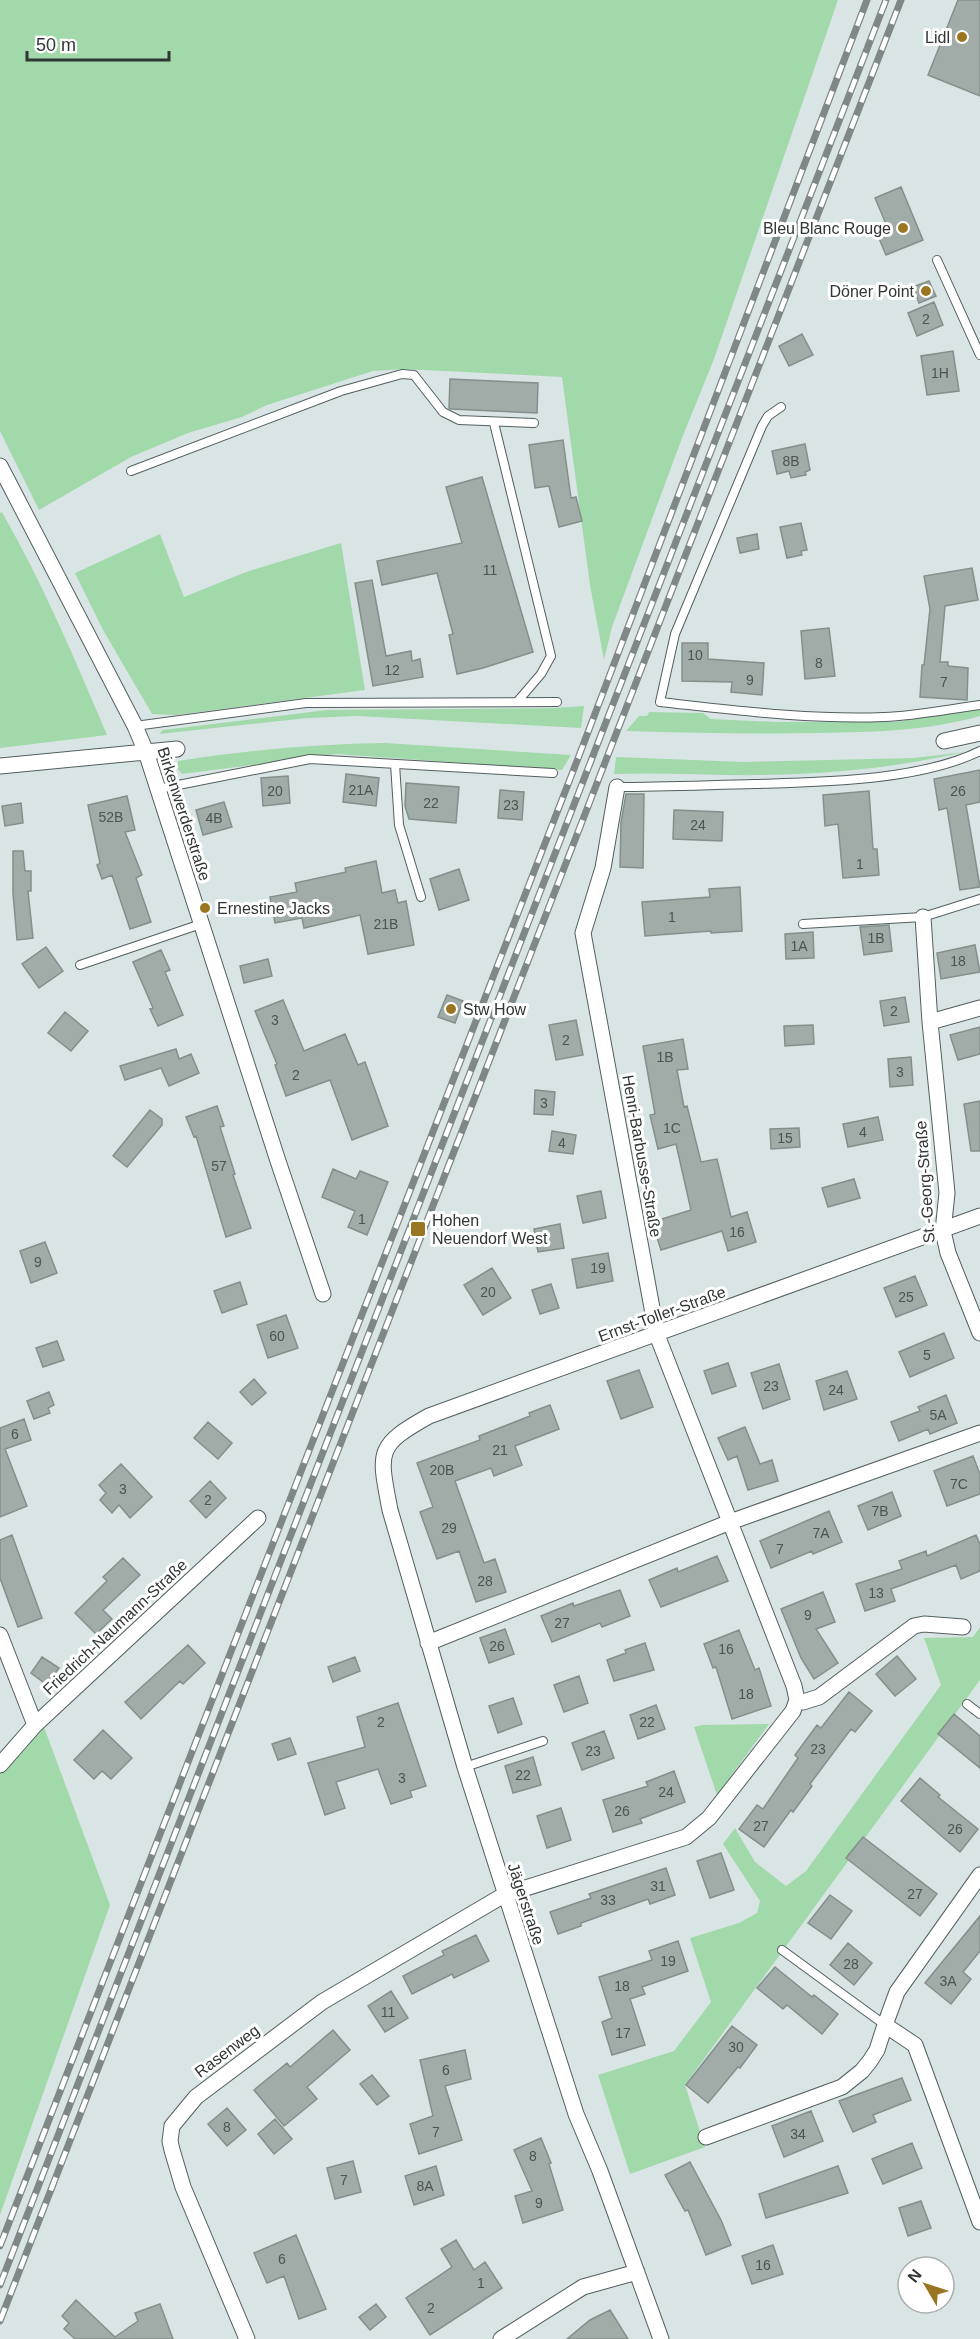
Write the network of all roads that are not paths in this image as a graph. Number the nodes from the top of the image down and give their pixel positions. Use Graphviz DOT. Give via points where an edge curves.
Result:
graph roads {
  1 [pos="937,260"];
  2 [pos="980,355"];
  3 [pos="782,407"];
  4 [pos="494,423"];
  5 [pos="534,423"];
  6 [pos="0,466"];
  7 [pos="131,471"];
  8 [pos="517,702"];
  9 [pos="557,702"];
  10 [pos="980,705"];
  11 [pos="135,726"];
  12 [pos="980,733"];
  13 [pos="944,741"];
  14 [pos="177,749"];
  15 [pos="980,751"];
  16 [pos="146,752"];
  17 [pos="395,764"];
  18 [pos="0,766"];
  19 [pos="553,773"];
  20 [pos="617,787"];
  21 [pos="158,789"];
  22 [pos="421,897"];
  23 [pos="980,899"];
  24 [pos="923,917"];
  25 [pos="201,924"];
  26 [pos="803,924"];
  27 [pos="80,964"];
  28 [pos="980,1008"];
  29 [pos="930,1022"];
  30 [pos="980,1216"];
  31 [pos="943,1231"];
  32 [pos="323,1294"];
  33 [pos="980,1333"];
  34 [pos="657,1335"];
  35 [pos="980,1433"];
  36 [pos="382,1471"];
  37 [pos="258,1518"];
  38 [pos="730,1522"];
  39 [pos="963,1628"];
  40 [pos="0,1635"];
  41 [pos="428,1642"];
  42 [pos="797,1700"];
  43 [pos="967,1704"];
  44 [pos="980,1714"];
  45 [pos="35,1725"];
  46 [pos="543,1741"];
  47 [pos="0,1765"];
  48 [pos="465,1767"];
  49 [pos="980,1875"];
  50 [pos="504,1895"];
  51 [pos="782,1950"];
  52 [pos="885,2025"];
  53 [pos="706,2137"];
  54 [pos="980,2222"];
  55 [pos="637,2272"];
  56 [pos="247,2339"];
  57 [pos="501,2339"];
  58 [pos="661,2339"];
  1 -- 2 [label="lane"];
  3 -- 10 [label="lane" via="768,416 762,426 675,634 660,702 774,714 853,717 886,717"];
  4 -- 5 [label="lane"];
  4 -- 7 [label="lane" via="459,420 443,412 414,375 402,374 341,391"];
  4 -- 8 [label="lane" via="550,656 541,674"];
  6 -- 11 [label="street, Birkenwerderstraße"];
  8 -- 9 [label="lane"];
  8 -- 11 [label="lane" via="306,703"];
  11 -- 16 [label="street, Birkenwerderstraße"];
  12 -- 13 [label="street"];
  14 -- 16 [label="street"];
  15 -- 20 [label="lane" via="925,769 848,780"];
  16 -- 18 [label="street"];
  16 -- 21 [label="street, Birkenwerderstraße"];
  17 -- 19 [label="lane"];
  17 -- 21 [label="lane" via="310,759"];
  17 -- 22 [label="lane" via="399,825"];
  20 -- 34 [label="street, Henri-Barbusse-Straße" via="603,868 583,933"];
  21 -- 25 [label="street, Birkenwerderstraße"];
  23 -- 24 [label="lane"];
  24 -- 26 [label="lane"];
  24 -- 29 [label="street, St.-Georg-Straße"];
  25 -- 27 [label="lane"];
  25 -- 32 [label="street, Birkenwerderstraße"];
  28 -- 29 [label="street"];
  29 -- 31 [label="street, St.-Georg-Straße" via="947,1193"];
  30 -- 31 [label="street, Ernst-Toller-Straße"];
  31 -- 33 [label="street, St.-Georg-Straße"];
  31 -- 34 [label="street, Ernst-Toller-Straße"];
  34 -- 36 [label="street, Ernst-Toller-Straße" via="429,1416 401,1431 386,1447"];
  34 -- 38 [label="street, Henri-Barbusse-Straße"];
  35 -- 38 [label="street"];
  36 -- 41 [label="street, Jägerstraße"];
  37 -- 45 [label="street, Friedrich-Naumann-Straße"];
  38 -- 41 [label="street"];
  38 -- 42 [label="street, Henri-Barbusse-Straße" via="795,1686"];
  39 -- 42 [label="street" via="914,1626 819,1697"];
  40 -- 45 [label="street"];
  41 -- 48 [label="street, Jägerstraße"];
  42 -- 50 [label="street" via="793,1711 709,1818 687,1837"];
  43 -- 44 [label="lane"];
  45 -- 47 [label="street, Friedrich-Naumann-Straße"];
  46 -- 48 [label="lane"];
  48 -- 50 [label="street, Jägerstraße"];
  49 -- 52 [label="street" via="897,1992"];
  50 -- 55 [label="street, Jägerstraße" via="576,2114"];
  50 -- 56 [label="street, Rasenweg" via="322,2002 196,2097 172,2126 170,2141 183,2187"];
  51 -- 52 [label="lane"];
  52 -- 53 [label="street" via="870,2061 842,2087"];
  52 -- 54 [label="street" via="915,2045"];
  55 -- 57 [label="street" via="583,2287"];
  55 -- 58 [label="street, Jägerstraße"];
}
